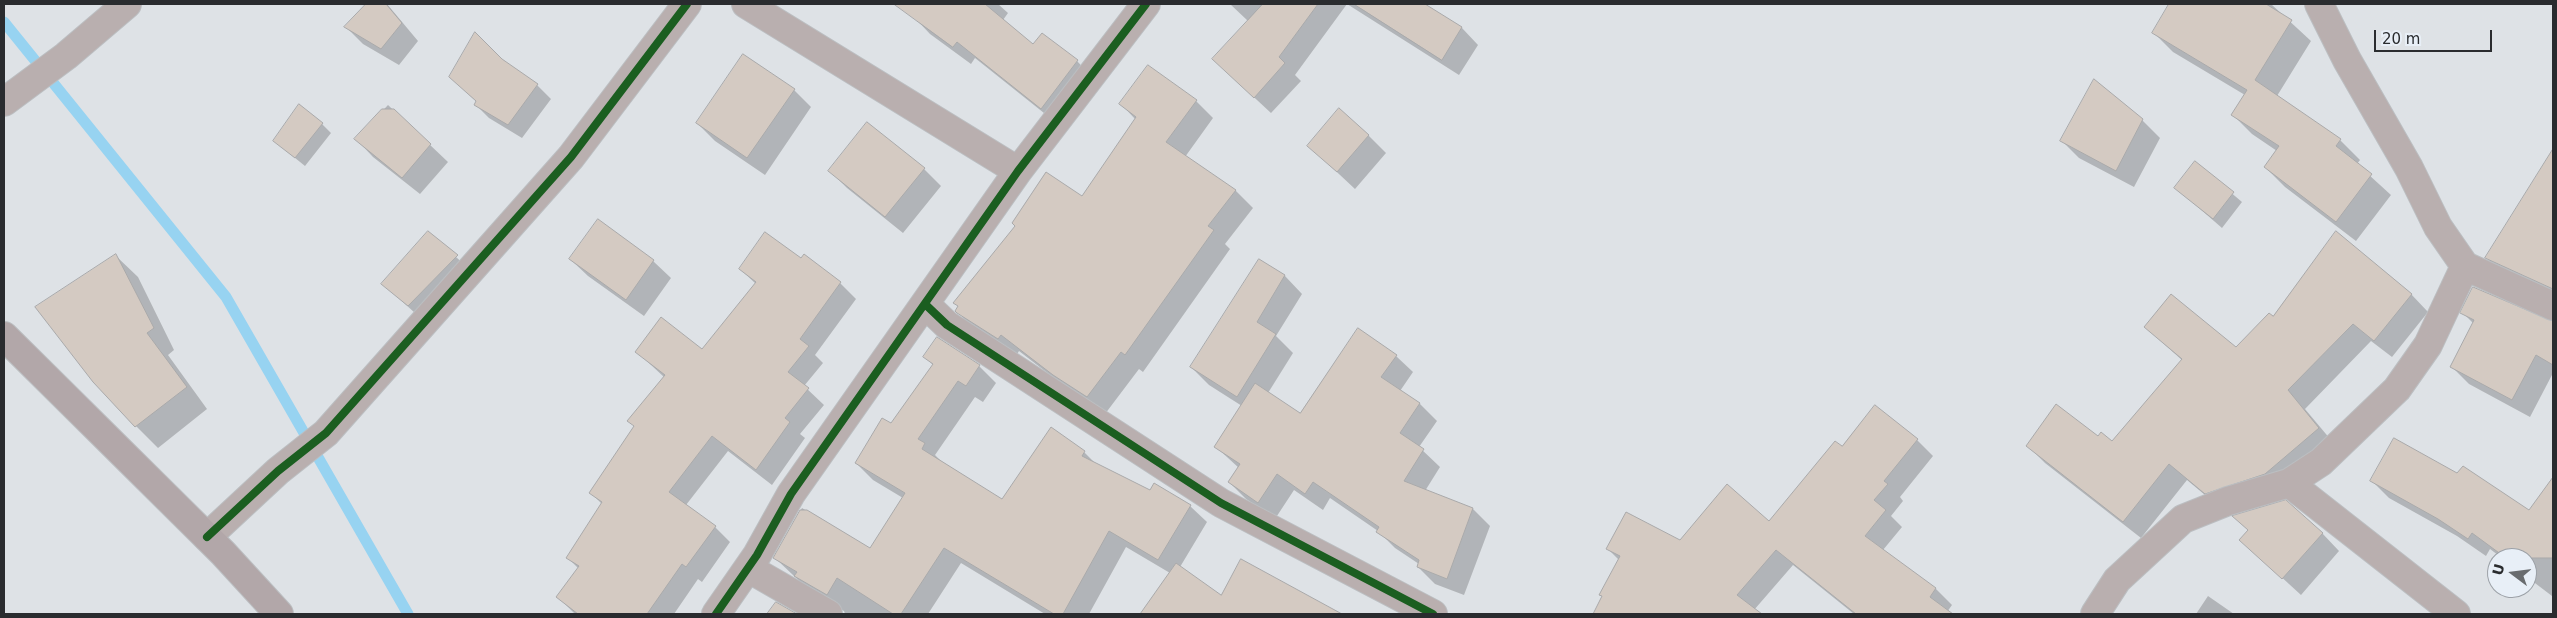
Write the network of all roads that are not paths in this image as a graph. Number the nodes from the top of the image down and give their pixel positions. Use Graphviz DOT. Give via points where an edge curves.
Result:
graph roads {
  1 [pos="127,4"];
  2 [pos="687,4"];
  3 [pos="746,4"];
  4 [pos="1146,4"];
  5 [pos="2319,4"];
  6 [pos="4,102"];
  7 [pos="1018,171"];
  8 [pos="2465,266"];
  9 [pos="925,304"];
  10 [pos="2553,306"];
  11 [pos="4,336"];
  12 [pos="2288,483"];
  13 [pos="206,537"];
  14 [pos="748,568"];
  15 [pos="279,614"];
  16 [pos="716,614"];
  17 [pos="828,614"];
  18 [pos="1433,614"];
  19 [pos="2095,614"];
  20 [pos="2456,614"];
  1 -- 6 [label="street" via="66,56"];
  2 -- 13 [label="street" via="571,157 326,433"];
  3 -- 7 [label="street"];
  4 -- 7 [label="street"];
  5 -- 8 [label="street" via="2438,227"];
  7 -- 9 [label="street"];
  8 -- 10 [label="street"];
  8 -- 12 [label="street" via="2428,345 2397,389 2321,462"];
  9 -- 14 [label="street" via="791,494"];
  9 -- 18 [label="street" via="947,325 1221,503"];
  11 -- 13 [label="main road"];
  12 -- 19 [label="street" via="2228,500 2183,519 2117,580"];
  12 -- 20 [label="street"];
  13 -- 15 [label="main road"];
  14 -- 16 [label="street"];
  14 -- 17 [label="street"];
}
